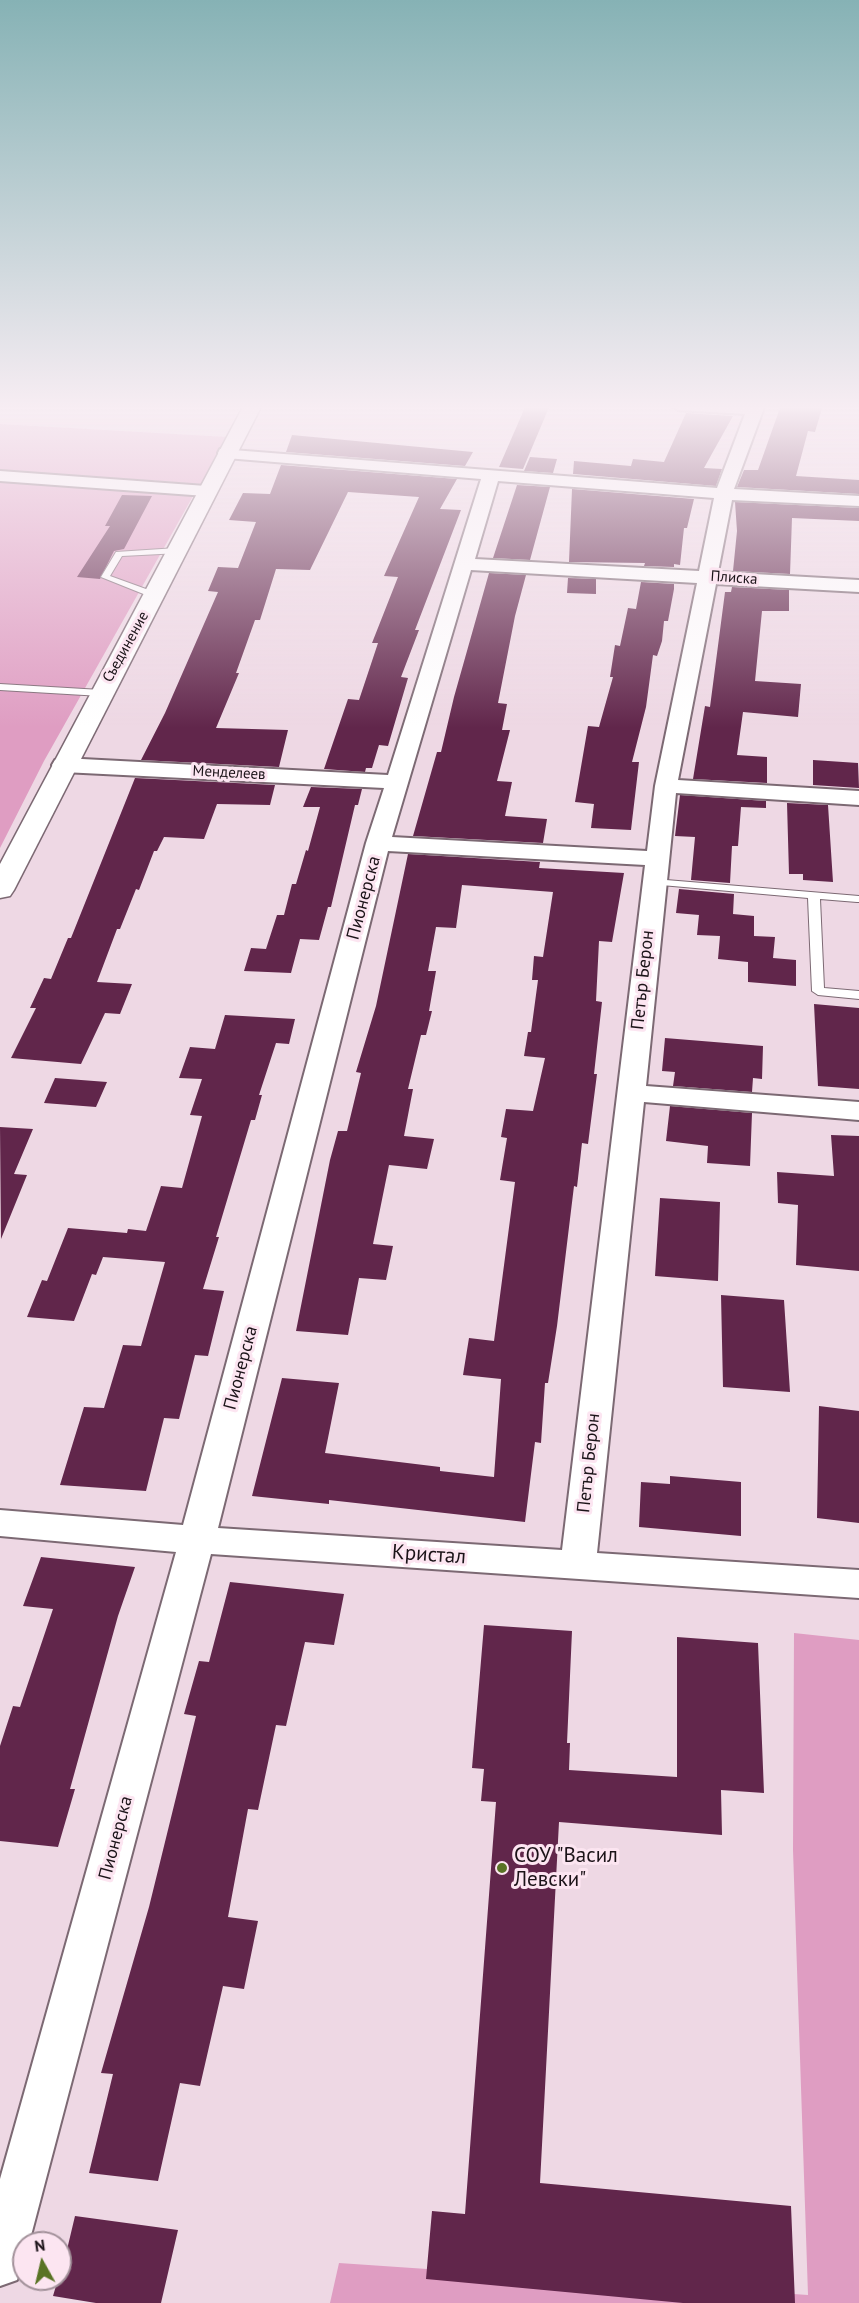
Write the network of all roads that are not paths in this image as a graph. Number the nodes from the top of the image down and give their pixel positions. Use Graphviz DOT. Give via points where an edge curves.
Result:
graph roads {
  1 [pos="196,512"];
  2 [pos="480,512"];
  3 [pos="720,512"];
  4 [pos="177,551"];
  5 [pos="465,564"];
  6 [pos="707,576"];
  7 [pos="859,586"];
  8 [pos="154,595"];
  9 [pos="0,687"];
  10 [pos="101,693"];
  11 [pos="63,765"];
  12 [pos="395,782"];
  13 [pos="666,786"];
  14 [pos="859,798"];
  15 [pos="378,843"];
  16 [pos="8,856"];
  17 [pos="655,870"];
  18 [pos="0,890"];
  19 [pos="814,896"];
  20 [pos="857,899"];
  21 [pos="859,995"];
  22 [pos="630,1093"];
  23 [pos="859,1111"];
  24 [pos="0,1523"];
  25 [pos="197,1540"];
  26 [pos="578,1564"];
  27 [pos="859,1584"];
  28 [pos="0,2263"];
  1 -- 4 [label="street, Съединение"];
  2 -- 5 [label="street, Пионерска"];
  3 -- 6 [label="street, Петър Берон"];
  4 -- 8 [label="street, Съединение"];
  4 -- 8 [label="lane" via="119,554 105,577"];
  5 -- 6 [label="street, Плиска"];
  5 -- 12 [label="street, Пионерска"];
  6 -- 7 [label="street, Плиска"];
  6 -- 13 [label="street, Петър Берон"];
  8 -- 10 [label="street, Съединение"];
  9 -- 10 [label="lane"];
  10 -- 11 [label="street, Съединение"];
  11 -- 12 [label="street, Менделеев"];
  11 -- 16 [label="street, Съединение"];
  12 -- 15 [label="street, Пионерска"];
  13 -- 14 [label="street"];
  13 -- 17 [label="street, Петър Берон"];
  15 -- 17 [label="street"];
  15 -- 25 [label="street, Пионерска"];
  16 -- 18 [label="street, Съединение"];
  17 -- 19 [label="lane"];
  17 -- 22 [label="street, Петър Берон"];
  19 -- 20 [label="lane"];
  19 -- 21 [label="lane" via="818,991"];
  22 -- 23 [label="street"];
  22 -- 26 [label="street, Петър Берон"];
  24 -- 25 [label="street, Кристал"];
  25 -- 26 [label="street, Кристал"];
  25 -- 28 [label="street, Пионерска"];
  26 -- 27 [label="street, Кристал"];
}
